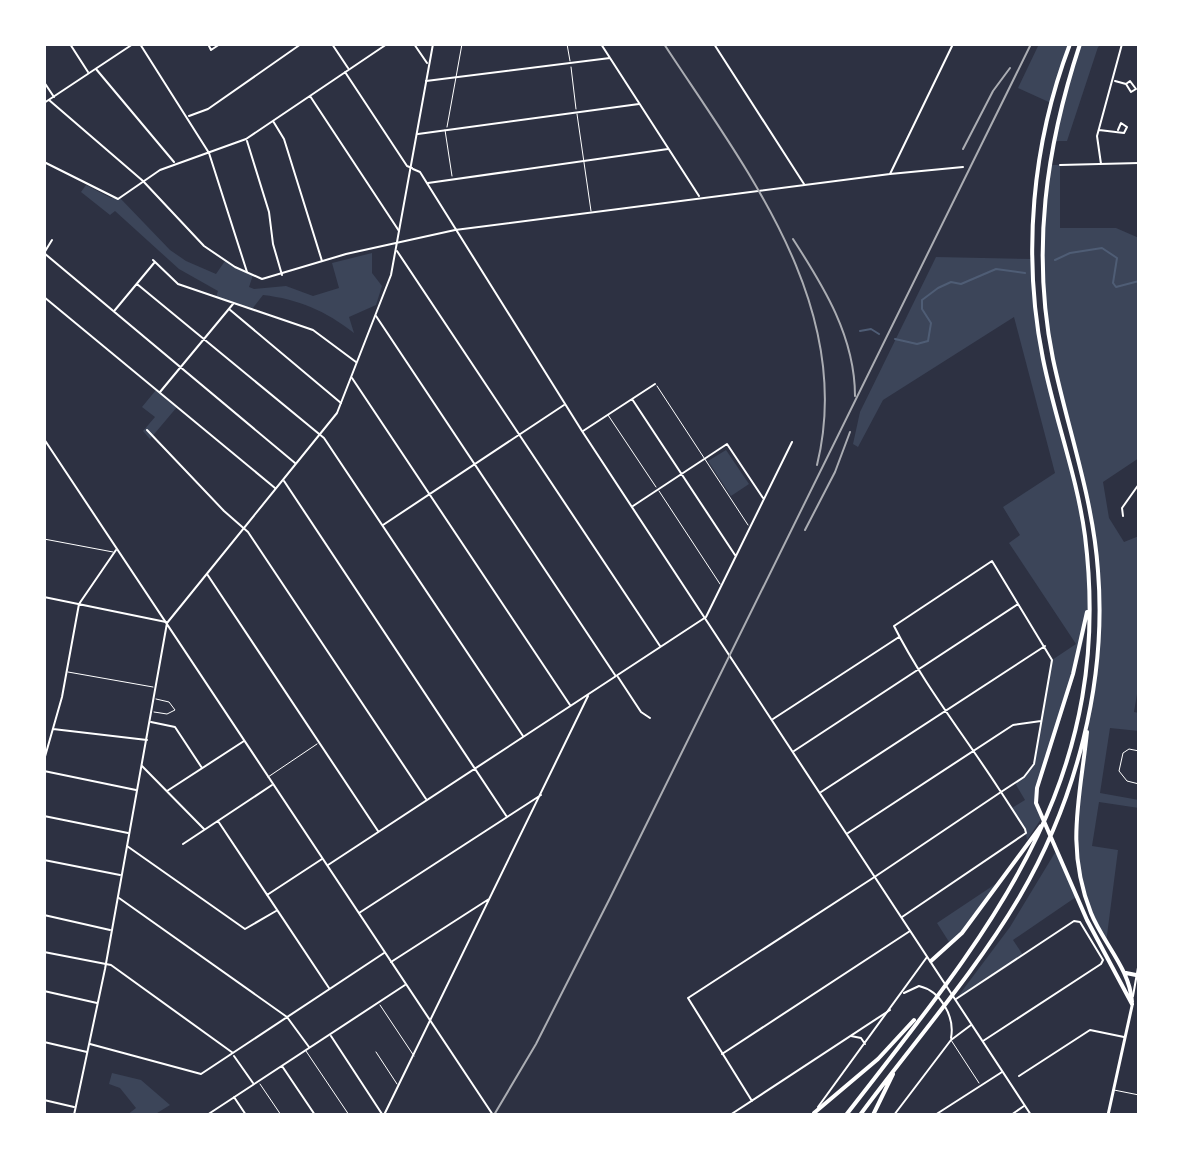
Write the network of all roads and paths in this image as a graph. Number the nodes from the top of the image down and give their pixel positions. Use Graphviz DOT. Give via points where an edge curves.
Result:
graph roads {
  1 [pos="70,44"];
  2 [pos="121,44"];
  3 [pos="133,44"];
  4 [pos="140,44"];
  5 [pos="208,44"];
  6 [pos="220,44"];
  7 [pos="301,44"];
  8 [pos="332,44"];
  9 [pos="387,44"];
  10 [pos="415,44"];
  11 [pos="433,44"];
  12 [pos="462,44"];
  13 [pos="567,44"];
  14 [pos="601,44"];
  15 [pos="714,44"];
  16 [pos="953,44"];
  17 [pos="1070,44"];
  18 [pos="1080,44"];
  19 [pos="1122,44"];
  20 [pos="124,49"];
  21 [pos="610,58"];
  22 [pos="570,62"];
  23 [pos="428,65"];
  24 [pos="96,68"];
  25 [pos="347,70"];
  26 [pos="89,73"];
  27 [pos="456,79"];
  28 [pos="426,81"];
  29 [pos="1114,81"];
  30 [pos="44,82"];
  31 [pos="1126,84"];
  32 [pos="309,96"];
  33 [pos="54,97"];
  34 [pos="49,100"];
  35 [pos="44,103"];
  36 [pos="639,104"];
  37 [pos="577,111"];
  38 [pos="188,117"];
  39 [pos="273,121"];
  40 [pos="445,130"];
  41 [pos="1099,130"];
  42 [pos="1118,130"];
  43 [pos="417,134"];
  44 [pos="246,139"];
  45 [pos="668,149"];
  46 [pos="209,153"];
  47 [pos="584,161"];
  48 [pos="44,162"];
  49 [pos="175,163"];
  50 [pos="1139,163"];
  51 [pos="1101,164"];
  52 [pos="1060,165"];
  53 [pos="963,167"];
  54 [pos="412,169"];
  55 [pos="890,174"];
  56 [pos="452,179"];
  57 [pos="143,181"];
  58 [pos="426,183"];
  59 [pos="804,184"];
  60 [pos="699,196"];
  61 [pos="591,211"];
  62 [pos="455,230"];
  63 [pos="400,232"];
  64 [pos="52,240"];
  65 [pos="398,243"];
  66 [pos="397,251"];
  67 [pos="44,253"];
  68 [pos="323,262"];
  69 [pos="247,273"];
  70 [pos="282,275"];
  71 [pos="137,284"];
  72 [pos="44,297"];
  73 [pos="234,303"];
  74 [pos="229,309"];
  75 [pos="114,312"];
  76 [pos="376,316"];
  77 [pos="202,340"];
  78 [pos="357,362"];
  79 [pos="180,368"];
  80 [pos="352,377"];
  81 [pos="655,384"];
  82 [pos="159,393"];
  83 [pos="632,399"];
  84 [pos="341,404"];
  85 [pos="565,404"];
  86 [pos="608,414"];
  87 [pos="147,430"];
  88 [pos="582,431"];
  89 [pos="519,434"];
  90 [pos="320,435"];
  91 [pos="44,439"];
  92 [pos="792,442"];
  93 [pos="705,459"];
  94 [pos="296,464"];
  95 [pos="474,464"];
  96 [pos="681,475"];
  97 [pos="283,480"];
  98 [pos="1139,484"];
  99 [pos="276,489"];
  100 [pos="658,490"];
  101 [pos="429,494"];
  102 [pos="764,499"];
  103 [pos="633,506"];
  104 [pos="1123,516"];
  105 [pos="383,525"];
  106 [pos="750,527"];
  107 [pos="244,528"];
  108 [pos="44,539"];
  109 [pos="117,549"];
  110 [pos="113,552"];
  111 [pos="736,556"];
  112 [pos="207,574"];
  113 [pos="721,586"];
  114 [pos="44,597"];
  115 [pos="1089,600"];
  116 [pos="1019,603"];
  117 [pos="79,604"];
  118 [pos="706,617"];
  119 [pos="167,623"];
  120 [pos="900,636"];
  121 [pos="1046,645"];
  122 [pos="661,647"];
  123 [pos="920,668"];
  124 [pos="67,672"];
  125 [pos="616,676"];
  126 [pos="156,687"];
  127 [pos="589,695"];
  128 [pos="154,699"];
  129 [pos="571,706"];
  130 [pos="947,709"];
  131 [pos="151,711"];
  132 [pos="650,718"];
  133 [pos="773,719"];
  134 [pos="1088,719"];
  135 [pos="1043,721"];
  136 [pos="150,722"];
  137 [pos="52,728"];
  138 [pos="524,737"];
  139 [pos="147,740"];
  140 [pos="245,741"];
  141 [pos="319,743"];
  142 [pos="794,751"];
  143 [pos="974,751"];
  144 [pos="1139,751"];
  145 [pos="44,760"];
  146 [pos="142,766"];
  147 [pos="202,768"];
  148 [pos="475,768"];
  149 [pos="44,771"];
  150 [pos="268,777"];
  151 [pos="273,784"];
  152 [pos="1139,784"];
  153 [pos="137,790"];
  154 [pos="167,791"];
  155 [pos="821,792"];
  156 [pos="1001,792"];
  157 [pos="542,795"];
  158 [pos="427,800"];
  159 [pos="1051,810"];
  160 [pos="44,816"];
  161 [pos="507,817"];
  162 [pos="218,821"];
  163 [pos="205,830"];
  164 [pos="378,832"];
  165 [pos="130,833"];
  166 [pos="848,833"];
  167 [pos="183,844"];
  168 [pos="126,845"];
  169 [pos="323,859"];
  170 [pos="44,860"];
  171 [pos="327,865"];
  172 [pos="121,876"];
  173 [pos="876,876"];
  174 [pos="267,895"];
  175 [pos="118,897"];
  176 [pos="490,899"];
  177 [pos="277,910"];
  178 [pos="359,913"];
  179 [pos="44,915"];
  180 [pos="902,917"];
  181 [pos="111,930"];
  182 [pos="911,930"];
  183 [pos="44,952"];
  184 [pos="385,952"];
  185 [pos="927,956"];
  186 [pos="931,961"];
  187 [pos="391,962"];
  188 [pos="1139,962"];
  189 [pos="106,965"];
  190 [pos="1124,972"];
  191 [pos="1136,977"];
  192 [pos="406,984"];
  193 [pos="330,989"];
  194 [pos="44,991"];
  195 [pos="901,995"];
  196 [pos="956,999"];
  197 [pos="378,1002"];
  198 [pos="98,1003"];
  199 [pos="929,1004"];
  200 [pos="1132,1004"];
  201 [pos="890,1010"];
  202 [pos="287,1017"];
  203 [pos="430,1021"];
  204 [pos="972,1024"];
  205 [pos="329,1034"];
  206 [pos="851,1036"];
  207 [pos="1126,1036"];
  208 [pos="951,1040"];
  209 [pos="983,1041"];
  210 [pos="44,1042"];
  211 [pos="90,1044"];
  212 [pos="865,1044"];
  213 [pos="307,1048"];
  214 [pos="88,1052"];
  215 [pos="376,1052"];
  216 [pos="233,1053"];
  217 [pos="722,1054"];
  218 [pos="414,1056"];
  219 [pos="897,1065"];
  220 [pos="282,1066"];
  221 [pos="1003,1072"];
  222 [pos="1019,1076"];
  223 [pos="258,1081"];
  224 [pos="253,1084"];
  225 [pos="981,1085"];
  226 [pos="398,1086"];
  227 [pos="1113,1089"];
  228 [pos="1139,1095"];
  229 [pos="234,1097"];
  230 [pos="44,1100"];
  231 [pos="752,1101"];
  232 [pos="1025,1106"];
  233 [pos="75,1107"];
  234 [pos="209,1114"];
  235 [pos="814,1114"];
  236 [pos="74,1115"];
  237 [pos="246,1115"];
  238 [pos="281,1115"];
  239 [pos="315,1115"];
  240 [pos="349,1115"];
  241 [pos="383,1115"];
  242 [pos="493,1115"];
  243 [pos="730,1115"];
  244 [pos="846,1115"];
  245 [pos="860,1115"];
  246 [pos="873,1115"];
  247 [pos="894,1115"];
  248 [pos="935,1115"];
  249 [pos="1011,1115"];
  250 [pos="1031,1115"];
  251 [pos="1108,1115"];
  1 -- 26 [label="street"];
  2 -- 20 [label="street"];
  3 -- 20 [label="street"];
  4 -- 38 [label="street"];
  5 -- 6 [label="street" via="211,50"];
  7 -- 38 [label="street" via="208,109"];
  8 -- 25 [label="street"];
  9 -- 25 [label="street"];
  10 -- 11 [label="street"];
  10 -- 23 [label="street"];
  11 -- 23 [label="street"];
  12 -- 27 [label="lane"];
  13 -- 22 [label="lane"];
  14 -- 21 [label="street"];
  15 -- 59 [label="street"];
  16 -- 55 [label="street"];
  17 -- 115 [label="highway" via="1038,167 1033,285 1043,361 1080,508"];
  18 -- 134 [label="highway" via="1048,165 1042,255 1053,358 1083,471 1098,562 1099,627"];
  19 -- 29 [label="street"];
  20 -- 24 [label="street"];
  21 -- 22 [label="street"];
  21 -- 36 [label="street"];
  22 -- 27 [label="street"];
  22 -- 37 [label="lane"];
  23 -- 28 [label="street"];
  24 -- 26 [label="street"];
  24 -- 49 [label="street"];
  25 -- 32 [label="street"];
  25 -- 54 [label="street"];
  26 -- 33 [label="street"];
  27 -- 28 [label="street"];
  27 -- 40 [label="lane"];
  28 -- 43 [label="street"];
  29 -- 31 [label="street"];
  29 -- 41 [label="street"];
  30 -- 33 [label="street"];
  32 -- 39 [label="street"];
  32 -- 63 [label="street"];
  33 -- 34 [label="street"];
  34 -- 35 [label="street"];
  34 -- 57 [label="street"];
  36 -- 37 [label="street"];
  36 -- 45 [label="street"];
  37 -- 40 [label="street"];
  37 -- 47 [label="lane"];
  38 -- 46 [label="street"];
  39 -- 44 [label="street"];
  39 -- 68 [label="street" via="284,139"];
  40 -- 43 [label="street"];
  40 -- 56 [label="lane"];
  41 -- 42 [label="street"];
  41 -- 51 [label="street"];
  43 -- 54 [label="street"];
  44 -- 46 [label="street"];
  44 -- 70 [label="street"];
  45 -- 47 [label="street"];
  45 -- 60 [label="street"];
  46 -- 49 [label="street"];
  46 -- 69 [label="street"];
  47 -- 56 [label="street"];
  47 -- 61 [label="lane"];
  48 -- 57 [label="street" via="118,199"];
  49 -- 57 [label="street"];
  50 -- 51 [label="street"];
  51 -- 52 [label="street"];
  53 -- 55 [label="street"];
  54 -- 58 [label="street"];
  54 -- 63 [label="street"];
  55 -- 59 [label="street"];
  56 -- 58 [label="street"];
  57 -- 69 [label="street" via="204,246"];
  58 -- 62 [label="street"];
  59 -- 60 [label="street"];
  60 -- 61 [label="street"];
  61 -- 62 [label="street"];
  62 -- 65 [label="street"];
  62 -- 85 [label="street"];
  63 -- 65 [label="street"];
  64 -- 67 [label="street"];
  65 -- 66 [label="street"];
  65 -- 68 [label="street"];
  66 -- 76 [label="street"];
  66 -- 89 [label="street"];
  67 -- 75 [label="street"];
  68 -- 70 [label="street"];
  69 -- 70 [label="street" via="262,279"];
  71 -- 73 [label="street" via="154,261 178,284"];
  71 -- 75 [label="street"];
  71 -- 77 [label="street"];
  72 -- 82 [label="street"];
  73 -- 74 [label="street"];
  73 -- 78 [label="street" via="313,330"];
  74 -- 77 [label="street"];
  74 -- 84 [label="street"];
  75 -- 79 [label="street"];
  76 -- 78 [label="street"];
  76 -- 95 [label="street"];
  77 -- 79 [label="street"];
  77 -- 90 [label="street"];
  78 -- 80 [label="street"];
  79 -- 82 [label="street"];
  79 -- 94 [label="street"];
  80 -- 84 [label="street"];
  80 -- 101 [label="street"];
  81 -- 83 [label="street"];
  81 -- 93 [label="lane"];
  82 -- 99 [label="street"];
  83 -- 86 [label="street"];
  83 -- 96 [label="street"];
  84 -- 90 [label="street"];
  85 -- 88 [label="street"];
  85 -- 89 [label="street"];
  86 -- 88 [label="street"];
  86 -- 100 [label="lane"];
  87 -- 107 [label="street"];
  88 -- 103 [label="street"];
  89 -- 95 [label="street"];
  89 -- 122 [label="street"];
  90 -- 94 [label="street"];
  90 -- 105 [label="street"];
  91 -- 109 [label="street"];
  92 -- 102 [label="street"];
  93 -- 96 [label="street"];
  93 -- 102 [label="street" via="727,444"];
  93 -- 106 [label="lane"];
  94 -- 97 [label="street"];
  95 -- 101 [label="street"];
  95 -- 125 [label="street"];
  96 -- 100 [label="street"];
  96 -- 111 [label="street"];
  97 -- 99 [label="street"];
  97 -- 148 [label="street"];
  98 -- 104 [label="street" via="1122,508"];
  99 -- 107 [label="street"];
  100 -- 103 [label="street"];
  100 -- 113 [label="lane"];
  101 -- 105 [label="street"];
  101 -- 129 [label="street"];
  102 -- 106 [label="street"];
  103 -- 118 [label="street"];
  105 -- 138 [label="street"];
  106 -- 111 [label="street"];
  107 -- 112 [label="street"];
  107 -- 158 [label="street"];
  108 -- 110 [label="lane"];
  109 -- 110 [label="street"];
  109 -- 119 [label="street"];
  110 -- 117 [label="street"];
  111 -- 113 [label="street"];
  112 -- 119 [label="street"];
  112 -- 141 [label="street"];
  113 -- 118 [label="street"];
  114 -- 117 [label="street"];
  115 -- 159 [label="highway" via="1081,702"];
  115 -- 200 [label="highway" via="1079,654 1037,788 1038,812"];
  116 -- 120 [label="street" via="992,561 895,624"];
  116 -- 121 [label="street"];
  116 -- 123 [label="street"];
  117 -- 119 [label="street"];
  117 -- 124 [label="street"];
  118 -- 122 [label="street"];
  118 -- 133 [label="street"];
  119 -- 126 [label="street"];
  119 -- 140 [label="street"];
  120 -- 123 [label="street"];
  120 -- 133 [label="street"];
  121 -- 130 [label="street"];
  121 -- 135 [label="street" via="1053,667"];
  122 -- 125 [label="street"];
  123 -- 130 [label="street"];
  123 -- 142 [label="street"];
  124 -- 126 [label="lane"];
  124 -- 137 [label="street"];
  125 -- 127 [label="street"];
  125 -- 132 [label="street"];
  126 -- 128 [label="street"];
  127 -- 129 [label="street"];
  127 -- 157 [label="street"];
  128 -- 131 [label="street"];
  128 -- 131 [label="lane" via="169,702 175,710"];
  129 -- 138 [label="street"];
  130 -- 143 [label="street"];
  130 -- 155 [label="street"];
  131 -- 136 [label="street"];
  133 -- 142 [label="street"];
  134 -- 190 [label="highway" via="1075,813 1076,859 1098,929"];
  134 -- 219 [label="highway" via="1063,807 1013,908"];
  135 -- 143 [label="street" via="1013,725"];
  135 -- 156 [label="street" via="1034,764"];
  136 -- 139 [label="street"];
  136 -- 147 [label="street" via="175,727"];
  137 -- 139 [label="street"];
  137 -- 145 [label="street"];
  138 -- 148 [label="street"];
  139 -- 146 [label="street"];
  140 -- 147 [label="street"];
  140 -- 150 [label="street"];
  141 -- 150 [label="lane"];
  141 -- 164 [label="street"];
  142 -- 155 [label="street"];
  143 -- 156 [label="street"];
  143 -- 166 [label="street"];
  144 -- 152 [label="lane" via="1123,753 1119,771 1122,778"];
  146 -- 153 [label="street"];
  146 -- 154 [label="street"];
  147 -- 154 [label="street"];
  148 -- 158 [label="street"];
  148 -- 161 [label="street"];
  149 -- 153 [label="street"];
  150 -- 151 [label="street"];
  151 -- 162 [label="street"];
  151 -- 169 [label="street"];
  153 -- 165 [label="street"];
  154 -- 163 [label="street"];
  155 -- 166 [label="street"];
  156 -- 173 [label="street"];
  156 -- 180 [label="street" via="1026,833"];
  157 -- 161 [label="street"];
  157 -- 176 [label="street"];
  158 -- 164 [label="street"];
  159 -- 186 [label="highway" via="980,911"];
  159 -- 199 [label="highway" via="1013,887"];
  160 -- 165 [label="street"];
  161 -- 178 [label="street"];
  162 -- 163 [label="street"];
  162 -- 174 [label="street"];
  163 -- 167 [label="street"];
  164 -- 171 [label="street"];
  165 -- 168 [label="street"];
  166 -- 173 [label="street"];
  168 -- 172 [label="street"];
  168 -- 177 [label="street" via="248,930"];
  169 -- 171 [label="street"];
  169 -- 174 [label="street"];
  170 -- 172 [label="street"];
  171 -- 178 [label="street"];
  172 -- 175 [label="street"];
  173 -- 180 [label="street"];
  173 -- 217 [label="street" via="688,998"];
  174 -- 177 [label="street"];
  175 -- 181 [label="street"];
  175 -- 202 [label="street"];
  176 -- 187 [label="street"];
  176 -- 203 [label="street"];
  177 -- 193 [label="street"];
  178 -- 184 [label="street"];
  179 -- 181 [label="street"];
  180 -- 182 [label="street"];
  181 -- 189 [label="street"];
  182 -- 185 [label="street"];
  182 -- 217 [label="street"];
  183 -- 189 [label="street"];
  184 -- 187 [label="street"];
  184 -- 193 [label="street"];
  185 -- 186 [label="street"];
  185 -- 195 [label="street"];
  186 -- 196 [label="street"];
  187 -- 192 [label="street"];
  188 -- 191 [label="street"];
  189 -- 198 [label="street"];
  189 -- 216 [label="street"];
  190 -- 191 [label="highway"];
  190 -- 200 [label="highway"];
  191 -- 200 [label="street"];
  192 -- 197 [label="street"];
  192 -- 203 [label="street"];
  193 -- 202 [label="street"];
  194 -- 198 [label="street"];
  195 -- 201 [label="street"];
  195 -- 208 [label="street" via="919,986 932,991 951,1017"];
  196 -- 204 [label="street"];
  196 -- 209 [label="street" via="1078,920 1103,960"];
  197 -- 205 [label="street"];
  197 -- 218 [label="lane"];
  198 -- 211 [label="street"];
  199 -- 235 [label="highway" via="878,1059"];
  199 -- 244 [label="highway"];
  200 -- 207 [label="main road"];
  201 -- 206 [label="street"];
  201 -- 212 [label="street"];
  202 -- 213 [label="street"];
  202 -- 216 [label="street"];
  203 -- 218 [label="street"];
  203 -- 242 [label="street"];
  204 -- 208 [label="street"];
  204 -- 209 [label="street"];
  205 -- 213 [label="street"];
  205 -- 241 [label="street"];
  206 -- 212 [label="street"];
  206 -- 231 [label="street"];
  207 -- 222 [label="street" via="1090,1030"];
  207 -- 227 [label="main road"];
  208 -- 225 [label="lane"];
  208 -- 247 [label="street"];
  209 -- 221 [label="street"];
  210 -- 214 [label="street"];
  211 -- 214 [label="street"];
  211 -- 216 [label="street" via="201,1074"];
  212 -- 235 [label="street"];
  213 -- 220 [label="street"];
  213 -- 240 [label="lane"];
  214 -- 233 [label="street"];
  215 -- 226 [label="lane"];
  216 -- 224 [label="street"];
  217 -- 231 [label="street"];
  218 -- 226 [label="street"];
  219 -- 245 [label="highway"];
  219 -- 246 [label="highway"];
  220 -- 223 [label="street"];
  220 -- 239 [label="street"];
  221 -- 225 [label="street"];
  221 -- 232 [label="street"];
  223 -- 224 [label="street"];
  223 -- 238 [label="lane"];
  224 -- 229 [label="street"];
  225 -- 248 [label="street"];
  226 -- 241 [label="street"];
  227 -- 228 [label="lane"];
  227 -- 251 [label="main road"];
  229 -- 234 [label="street"];
  229 -- 237 [label="street"];
  230 -- 233 [label="street"];
  231 -- 243 [label="street"];
  232 -- 249 [label="street"];
  232 -- 250 [label="street"];
  233 -- 236 [label="street"];
}
